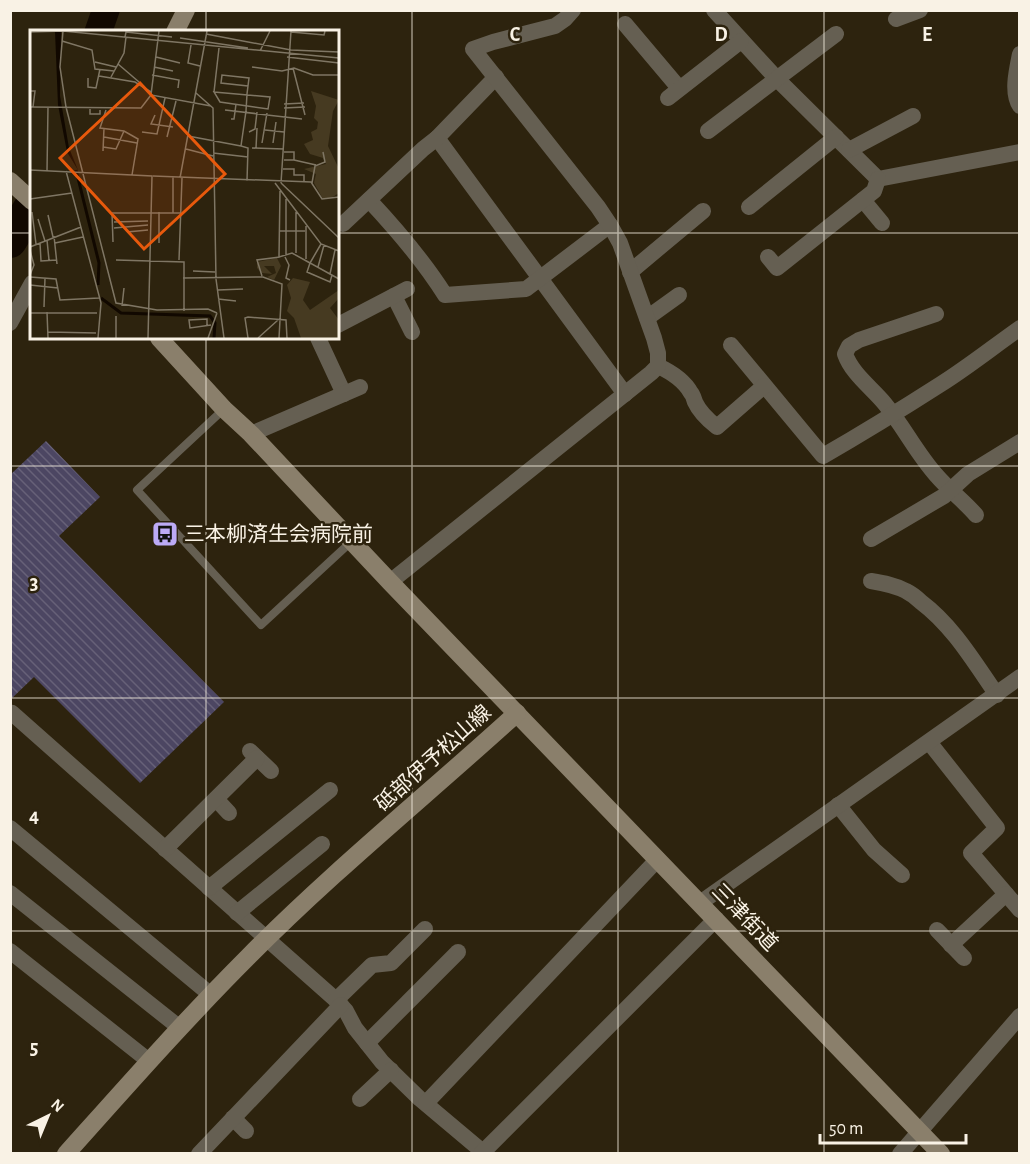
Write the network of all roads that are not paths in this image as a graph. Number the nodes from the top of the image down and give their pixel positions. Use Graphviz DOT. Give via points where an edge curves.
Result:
graph roads {
  1 [pos="186,10"];
  2 [pos="573,10"];
  3 [pos="920,10"];
  4 [pos="723,14"];
  5 [pos="896,19"];
  6 [pos="625,24"];
  7 [pos="176,30"];
  8 [pos="836,34"];
  9 [pos="741,40"];
  10 [pos="1020,54"];
  11 [pos="496,77"];
  12 [pos="777,79"];
  13 [pos="1020,106"];
  14 [pos="913,116"];
  15 [pos="708,131"];
  16 [pos="836,137"];
  17 [pos="437,138"];
  18 [pos="849,150"];
  19 [pos="1020,152"];
  20 [pos="878,179"];
  21 [pos="369,200"];
  22 [pos="863,200"];
  23 [pos="749,207"];
  24 [pos="703,211"];
  25 [pos="882,223"];
  26 [pos="343,224"];
  27 [pos="610,225"];
  28 [pos="768,257"];
  29 [pos="630,272"];
  30 [pos="540,278"];
  31 [pos="30,287"];
  32 [pos="679,295"];
  33 [pos="936,314"];
  34 [pos="647,318"];
  35 [pos="10,322"];
  36 [pos="339,324"];
  37 [pos="1020,328"];
  38 [pos="412,333"];
  39 [pos="160,339"];
  40 [pos="312,339"];
  41 [pos="731,345"];
  42 [pos="658,366"];
  43 [pos="764,386"];
  44 [pos="625,394"];
  45 [pos="224,409"];
  46 [pos="892,414"];
  47 [pos="251,434"];
  48 [pos="1020,442"];
  49 [pos="951,490"];
  50 [pos="976,515"];
  51 [pos="871,538"];
  52 [pos="352,541"];
  53 [pos="871,581"];
  54 [pos="390,582"];
  55 [pos="1020,677"];
  56 [pos="997,694"];
  57 [pos="516,713"];
  58 [pos="10,714"];
  59 [pos="929,742"];
  60 [pos="271,771"];
  61 [pos="330,790"];
  62 [pos="216,799"];
  63 [pos="838,805"];
  64 [pos="229,813"];
  65 [pos="10,828"];
  66 [pos="322,844"];
  67 [pos="165,849"];
  68 [pos="658,859"];
  69 [pos="902,875"];
  70 [pos="208,888"];
  71 [pos="10,893"];
  72 [pos="1006,894"];
  73 [pos="700,903"];
  74 [pos="1020,910"];
  75 [pos="237,913"];
  76 [pos="716,919"];
  77 [pos="425,929"];
  78 [pos="937,930"];
  79 [pos="266,939"];
  80 [pos="951,945"];
  81 [pos="10,951"];
  82 [pos="458,952"];
  83 [pos="964,958"];
  84 [pos="211,995"];
  85 [pos="339,1003"];
  86 [pos="1020,1016"];
  87 [pos="180,1028"];
  88 [pos="367,1043"];
  89 [pos="149,1061"];
  90 [pos="391,1070"];
  91 [pos="360,1099"];
  92 [pos="426,1103"];
  93 [pos="233,1118"];
  94 [pos="246,1131"];
  95 [pos="919,1131"];
  96 [pos="482,1153"];
  97 [pos="66,1154"];
  98 [pos="199,1154"];
  99 [pos="900,1154"];
  100 [pos="941,1154"];
  1 -- 7 [label="main road"];
  2 -- 11 [label="street" via="555,26 473,49"];
  3 -- 5 [label="street"];
  4 -- 9 [label="street"];
  6 -- 9 [label="street" via="673,93"];
  8 -- 12 [label="street"];
  9 -- 12 [label="street"];
  10 -- 13 [label="street" via="1015,81"];
  11 -- 17 [label="street"];
  11 -- 27 [label="street"];
  12 -- 15 [label="street"];
  12 -- 16 [label="street"];
  14 -- 18 [label="street"];
  16 -- 18 [label="street"];
  16 -- 23 [label="street"];
  17 -- 21 [label="street"];
  17 -- 30 [label="street"];
  18 -- 20 [label="street"];
  19 -- 20 [label="street"];
  20 -- 22 [label="street" via="874,191"];
  21 -- 26 [label="street"];
  21 -- 30 [label="street" via="428,268 445,295 526,289"];
  22 -- 25 [label="street"];
  22 -- 28 [label="street" via="777,268"];
  24 -- 29 [label="street"];
  27 -- 29 [label="street"];
  27 -- 30 [label="street"];
  29 -- 34 [label="street"];
  30 -- 44 [label="street"];
  31 -- 35 [label="street"];
  32 -- 34 [label="street"];
  33 -- 46 [label="street" via="859,340 845,354"];
  34 -- 42 [label="street"];
  36 -- 38 [label="street" via="401,292"];
  37 -- 46 [label="street"];
  39 -- 45 [label="main road, 砥部伊予松山線"];
  40 -- 47 [label="street" via="352,391"];
  41 -- 43 [label="street"];
  42 -- 43 [label="street" via="682,382 705,417 717,427"];
  42 -- 44 [label="street"];
  43 -- 46 [label="street" via="823,456"];
  44 -- 54 [label="street"];
  45 -- 47 [label="main road, 砥部伊予松山線"];
  45 -- 52 [label="lane" via="137,490 261,625"];
  46 -- 49 [label="street"];
  47 -- 52 [label="main road, 砥部伊予松山線"];
  48 -- 49 [label="street" via="968,474"];
  49 -- 50 [label="street"];
  49 -- 51 [label="street"];
  52 -- 54 [label="main road, 砥部伊予松山線"];
  53 -- 56 [label="street" via="907,591 929,608 957,638"];
  54 -- 57 [label="main road, 砥部伊予松山線"];
  55 -- 56 [label="street"];
  56 -- 59 [label="street"];
  57 -- 68 [label="main road, 三津街道"];
  57 -- 79 [label="main road, 砥部伊予松山線"];
  58 -- 67 [label="street"];
  59 -- 63 [label="street"];
  59 -- 72 [label="street" via="997,828 971,853"];
  60 -- 62 [label="street" via="253,754"];
  61 -- 70 [label="street"];
  62 -- 64 [label="street"];
  62 -- 67 [label="street"];
  63 -- 69 [label="street" via="874,850"];
  63 -- 73 [label="street"];
  65 -- 84 [label="street"];
  66 -- 75 [label="street"];
  67 -- 70 [label="street"];
  68 -- 73 [label="main road, 三津街道"];
  68 -- 92 [label="street"];
  70 -- 75 [label="street"];
  71 -- 87 [label="street"];
  72 -- 74 [label="street"];
  72 -- 80 [label="street"];
  73 -- 76 [label="main road, 三津街道"];
  75 -- 79 [label="street"];
  76 -- 95 [label="main road, 三津街道"];
  76 -- 96 [label="street"];
  77 -- 85 [label="street" via="391,963 372,965"];
  78 -- 80 [label="street"];
  79 -- 84 [label="main road, 砥部伊予松山線"];
  79 -- 85 [label="street"];
  80 -- 83 [label="street"];
  81 -- 89 [label="street"];
  82 -- 88 [label="street"];
  84 -- 87 [label="main road, 砥部伊予松山線"];
  85 -- 88 [label="street"];
  85 -- 93 [label="street"];
  86 -- 95 [label="street"];
  87 -- 89 [label="main road, 砥部伊予松山線"];
  88 -- 90 [label="street"];
  89 -- 97 [label="main road, 砥部伊予松山線"];
  90 -- 91 [label="street"];
  90 -- 92 [label="street"];
  92 -- 96 [label="street"];
  93 -- 94 [label="street"];
  93 -- 98 [label="street"];
  95 -- 99 [label="street"];
  95 -- 100 [label="main road, 三津街道"];
}
